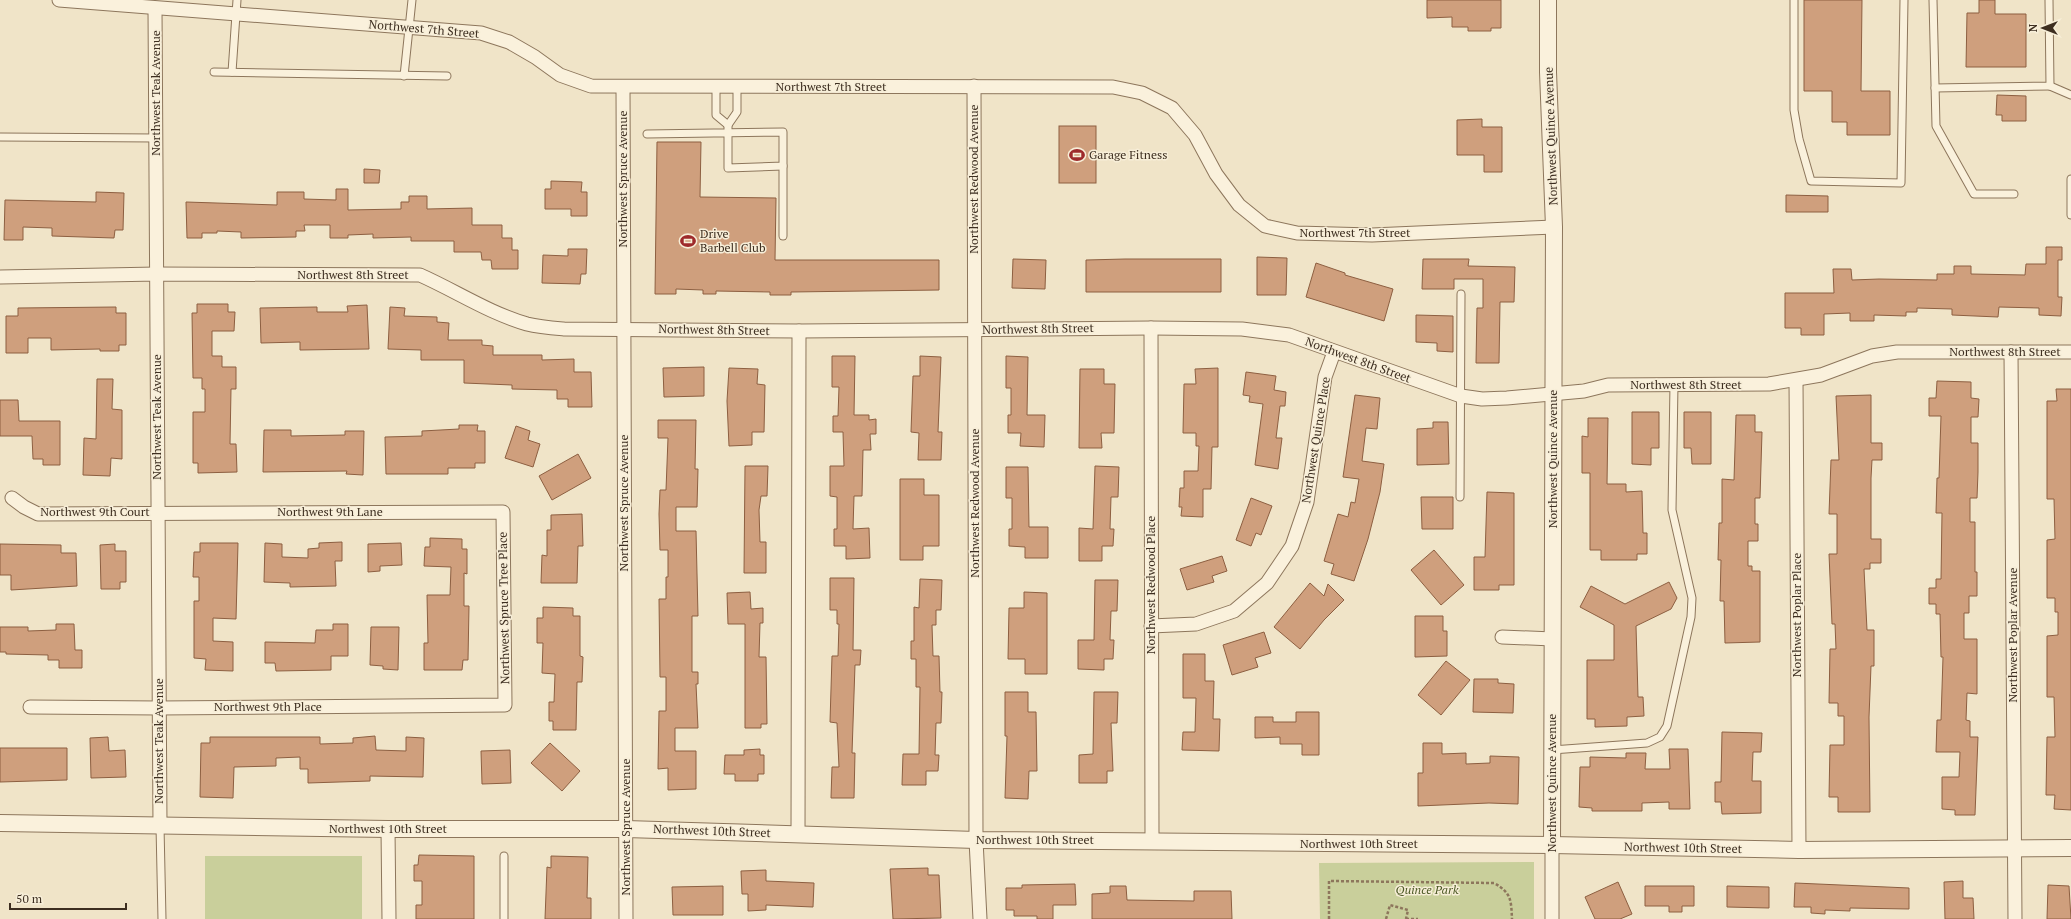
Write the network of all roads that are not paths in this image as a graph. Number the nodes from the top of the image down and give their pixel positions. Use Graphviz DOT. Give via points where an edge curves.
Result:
graph roads {
  1 [pos="59,0"];
  2 [pos="237,0"];
  3 [pos="412,0"];
  4 [pos="1548,0"];
  5 [pos="1794,0"];
  6 [pos="1904,0"];
  7 [pos="1933,0"];
  8 [pos="2049,0"];
  9 [pos="155,9"];
  10 [pos="236,15"];
  11 [pos="409,28"];
  12 [pos="214,72"];
  13 [pos="232,72"];
  14 [pos="404,76"];
  15 [pos="447,76"];
  16 [pos="974,86"];
  17 [pos="2050,86"];
  18 [pos="623,87"];
  19 [pos="716,87"];
  20 [pos="737,87"];
  21 [pos="1935,88"];
  22 [pos="2071,95"];
  23 [pos="728,125"];
  24 [pos="728,133"];
  25 [pos="647,134"];
  26 [pos="0,137"];
  27 [pos="156,138"];
  28 [pos="783,166"];
  29 [pos="2071,180"];
  30 [pos="2014,194"];
  31 [pos="2071,216"];
  32 [pos="1554,227"];
  33 [pos="783,236"];
  34 [pos="157,274"];
  35 [pos="0,277"];
  36 [pos="1461,294"];
  37 [pos="1151,328"];
  38 [pos="623,329"];
  39 [pos="974,329"];
  40 [pos="799,331"];
  41 [pos="1334,352"];
  42 [pos="2011,352"];
  43 [pos="2071,352"];
  44 [pos="1796,380"];
  45 [pos="1674,384"];
  46 [pos="1553,393"];
  47 [pos="1461,396"];
  48 [pos="1460,497"];
  49 [pos="12,498"];
  50 [pos="158,512"];
  51 [pos="503,512"];
  52 [pos="1151,626"];
  53 [pos="1502,637"];
  54 [pos="1553,639"];
  55 [pos="505,705"];
  56 [pos="30,707"];
  57 [pos="159,708"];
  58 [pos="1552,750"];
  59 [pos="0,823"];
  60 [pos="160,826"];
  61 [pos="388,829"];
  62 [pos="626,829"];
  63 [pos="798,834"];
  64 [pos="976,840"];
  65 [pos="1152,841"];
  66 [pos="1552,845"];
  67 [pos="2071,848"];
  68 [pos="2014,849"];
  69 [pos="1799,850"];
  70 [pos="504,856"];
  71 [pos="162,919"];
  72 [pos="389,919"];
  73 [pos="504,919"];
  74 [pos="626,919"];
  75 [pos="980,919"];
  76 [pos="1552,919"];
  77 [pos="2015,919"];
  1 -- 9 [label="street, Northwest 7th Street"];
  2 -- 10 [label="lane"];
  3 -- 11 [label="lane"];
  4 -- 32 [label="street, Northwest Quince Avenue"];
  5 -- 6 [label="lane" via="1794,110 1811,182 1901,183"];
  7 -- 21 [label="lane"];
  8 -- 17 [label="lane"];
  9 -- 10 [label="street, Northwest 7th Street"];
  9 -- 27 [label="street, Northwest Teak Avenue"];
  10 -- 11 [label="street, Northwest 7th Street"];
  10 -- 13 [label="lane"];
  11 -- 14 [label="lane"];
  11 -- 18 [label="street, Northwest 7th Street" via="481,33 509,42 560,75 591,86"];
  12 -- 13 [label="lane"];
  13 -- 14 [label="lane"];
  14 -- 15 [label="lane"];
  16 -- 20 [label="street, Northwest 7th Street"];
  16 -- 32 [label="street, Northwest 7th Street" via="1113,87 1142,94 1172,108 1195,135 1216,174 1239,205 1265,226 1297,233 1372,235"];
  16 -- 39 [label="street, Northwest Redwood Avenue"];
  17 -- 21 [label="lane"];
  17 -- 22 [label="lane"];
  18 -- 19 [label="street, Northwest 7th Street"];
  18 -- 38 [label="street, Northwest Spruce Avenue"];
  19 -- 20 [label="street, Northwest 7th Street"];
  19 -- 23 [label="lane" via="716,115"];
  20 -- 23 [label="lane" via="737,112"];
  21 -- 30 [label="lane" via="1936,126 1974,194"];
  23 -- 24 [label="lane"];
  24 -- 25 [label="lane"];
  24 -- 28 [label="lane" via="783,132"];
  24 -- 28 [label="lane" via="728,168"];
  26 -- 27 [label="lane"];
  27 -- 34 [label="street, Northwest Teak Avenue"];
  28 -- 33 [label="lane"];
  29 -- 31 [label="lane"];
  32 -- 46 [label="street, Northwest Quince Avenue"];
  34 -- 35 [label="street, Northwest 8th Street"];
  34 -- 38 [label="street, Northwest 8th Street" via="420,275 492,311 528,324 564,329"];
  34 -- 50 [label="street, Northwest Teak Avenue"];
  36 -- 47 [label="lane"];
  37 -- 39 [label="street, Northwest 8th Street"];
  37 -- 41 [label="street, Northwest 8th Street" via="1242,329 1290,335"];
  37 -- 52 [label="street, Northwest Redwood Place"];
  38 -- 40 [label="street, Northwest 8th Street"];
  38 -- 62 [label="street, Northwest Spruce Avenue"];
  39 -- 40 [label="street, Northwest 8th Street"];
  39 -- 64 [label="street, Northwest Redwood Avenue"];
  40 -- 63 [label="street"];
  41 -- 47 [label="street, Northwest 8th Street"];
  41 -- 52 [label="street, Northwest Quince Place" via="1325,377 1307,502 1292,546 1284,558 1267,583 1234,611 1196,624"];
  42 -- 43 [label="street, Northwest 8th Street"];
  42 -- 44 [label="street, Northwest 8th Street" via="1897,352 1872,356 1821,375"];
  42 -- 68 [label="street, Northwest Poplar Avenue"];
  44 -- 45 [label="street, Northwest 8th Street" via="1769,384"];
  44 -- 69 [label="street, Northwest Poplar Place"];
  45 -- 46 [label="street, Northwest 8th Street" via="1608,385 1584,391"];
  45 -- 58 [label="lane" via="1672,510 1692,598 1691,616 1667,726 1660,737 1647,743"];
  46 -- 47 [label="street, Northwest 8th Street" via="1482,399"];
  46 -- 54 [label="street, Northwest Quince Avenue"];
  47 -- 48 [label="lane"];
  49 -- 50 [label="street, Northwest 9th Court" via="24,508 38,514"];
  50 -- 51 [label="street, Northwest 9th Lane"];
  50 -- 57 [label="street, Northwest Teak Avenue"];
  51 -- 55 [label="street, Northwest Spruce Tree Place"];
  52 -- 65 [label="street, Northwest Redwood Place"];
  53 -- 54 [label="street"];
  54 -- 58 [label="street, Northwest Quince Avenue"];
  55 -- 57 [label="street, Northwest 9th Place"];
  56 -- 57 [label="street, Northwest 9th Place"];
  57 -- 60 [label="street, Northwest Teak Avenue"];
  58 -- 66 [label="street, Northwest Quince Avenue"];
  59 -- 60 [label="street, Northwest 10th Street"];
  60 -- 61 [label="street, Northwest 10th Street"];
  60 -- 71 [label="lane"];
  61 -- 62 [label="street, Northwest 10th Street"];
  61 -- 72 [label="street"];
  62 -- 63 [label="street, Northwest 10th Street"];
  62 -- 74 [label="street, Northwest Spruce Avenue"];
  63 -- 64 [label="street, Northwest 10th Street"];
  64 -- 65 [label="street, Northwest 10th Street"];
  64 -- 75 [label="street, Northwest Redwood Avenue"];
  65 -- 66 [label="street, Northwest 10th Street"];
  66 -- 69 [label="street, Northwest 10th Street"];
  66 -- 76 [label="street, Northwest Quince Avenue"];
  67 -- 68 [label="street, Northwest 10th Street"];
  68 -- 69 [label="street, Northwest 10th Street"];
  68 -- 77 [label="street, Northwest Poplar Avenue"];
  70 -- 73 [label="lane"];
}
